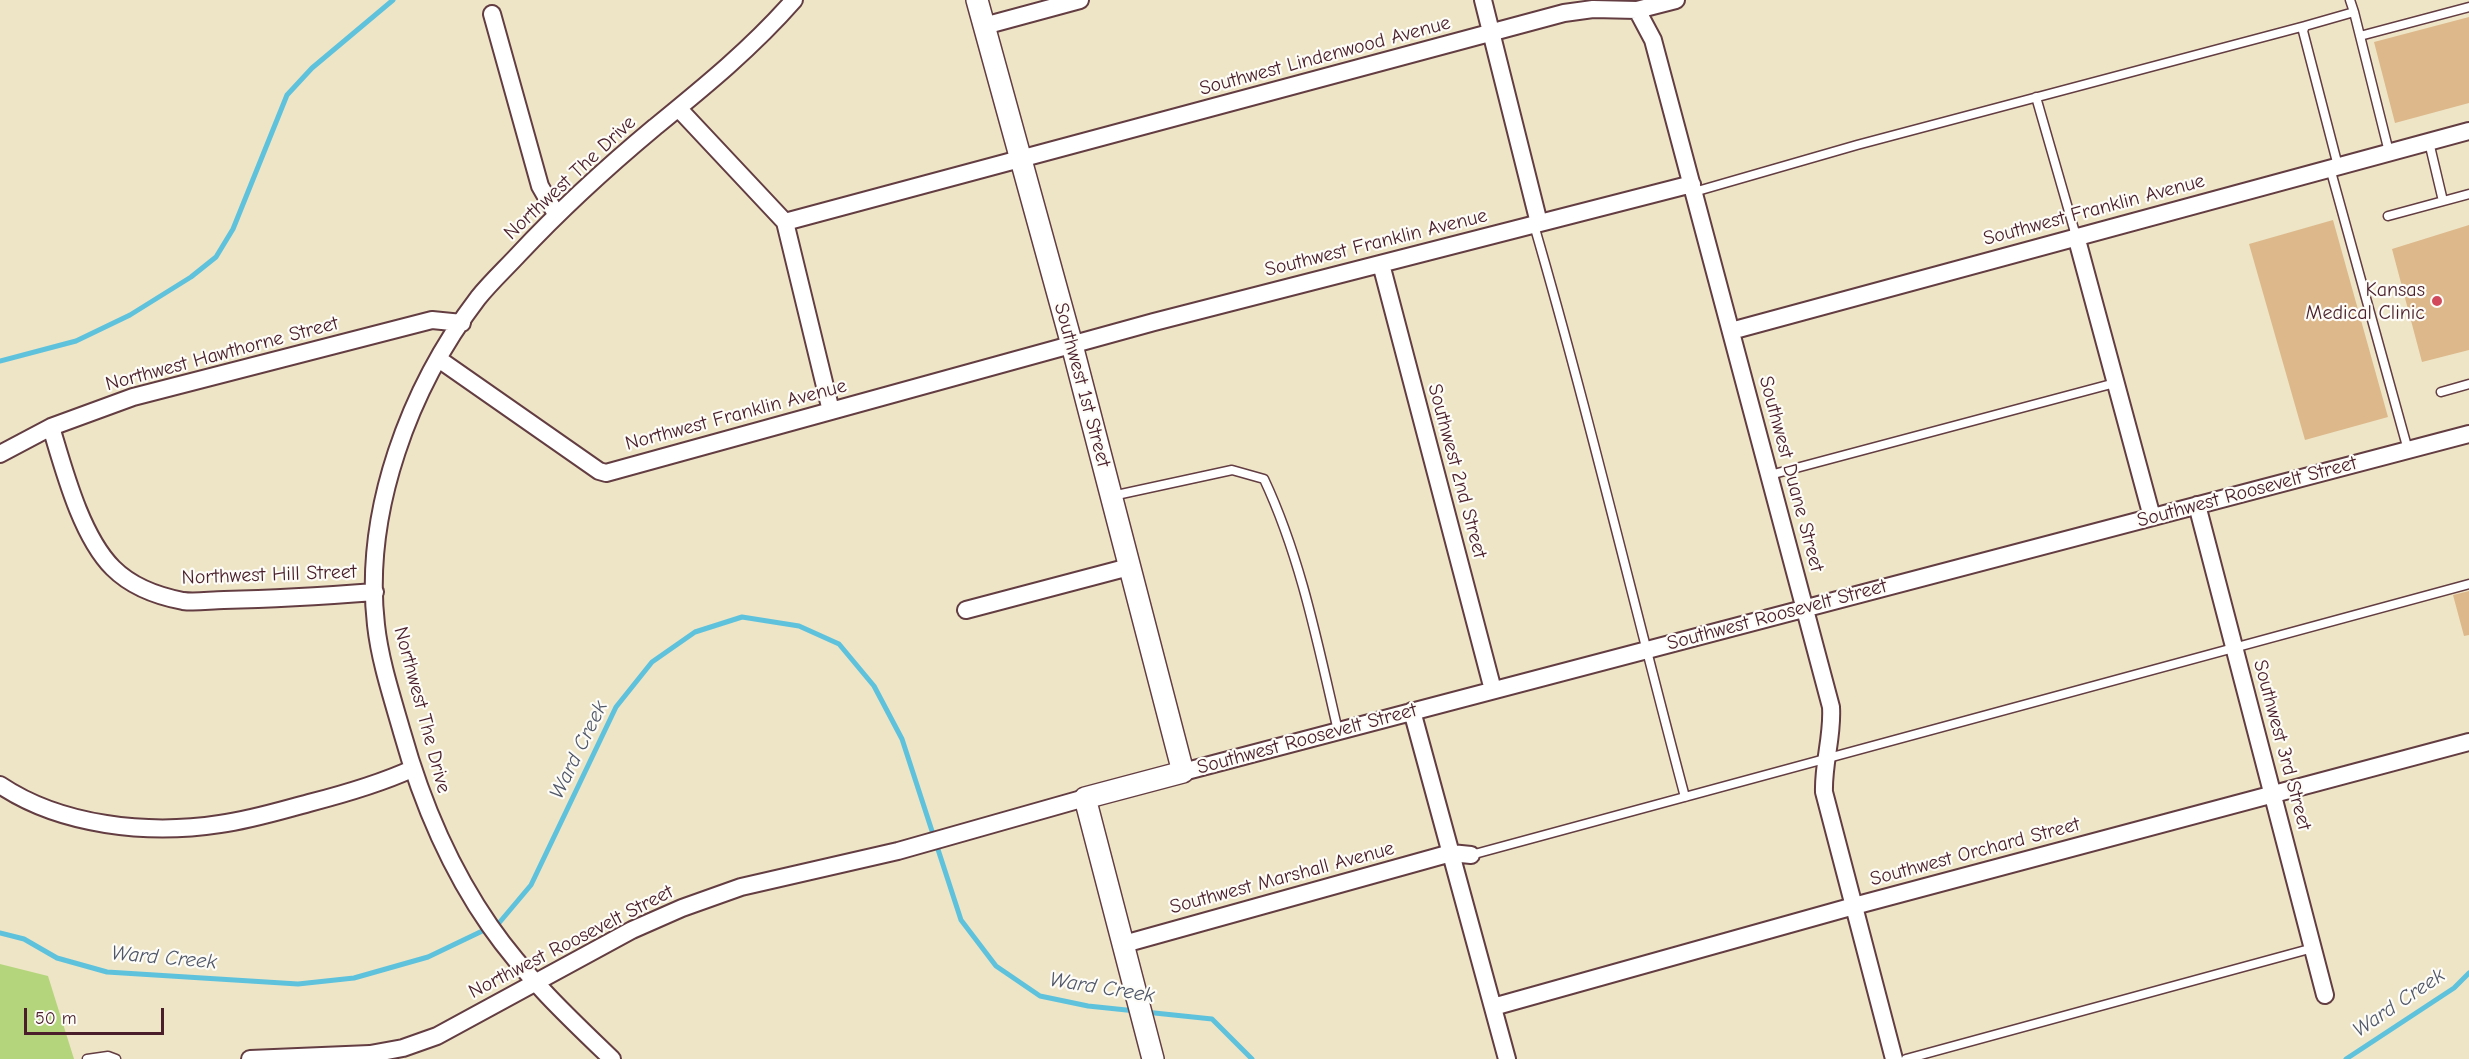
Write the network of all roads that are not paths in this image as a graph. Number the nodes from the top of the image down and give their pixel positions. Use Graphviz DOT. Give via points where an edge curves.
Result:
graph roads {
  1 [pos="794,0"];
  2 [pos="977,0"];
  3 [pos="1080,0"];
  4 [pos="1483,0"];
  5 [pos="1677,0"];
  6 [pos="2350,0"];
  7 [pos="2469,7"];
  8 [pos="1637,10"];
  9 [pos="2354,12"];
  10 [pos="492,14"];
  11 [pos="984,26"];
  12 [pos="2304,28"];
  13 [pos="1492,34"];
  14 [pos="2360,36"];
  15 [pos="2036,97"];
  16 [pos="679,109"];
  17 [pos="2469,131"];
  18 [pos="2429,142"];
  19 [pos="2389,153"];
  20 [pos="1020,159"];
  21 [pos="2334,167"];
  22 [pos="1693,188"];
  23 [pos="2469,194"];
  24 [pos="2443,201"];
  25 [pos="556,214"];
  26 [pos="2388,216"];
  27 [pos="785,222"];
  28 [pos="1536,224"];
  29 [pos="2076,236"];
  30 [pos="1381,264"];
  31 [pos="462,323"];
  32 [pos="1731,331"];
  33 [pos="1072,345"];
  34 [pos="440,360"];
  35 [pos="2115,383"];
  36 [pos="2469,384"];
  37 [pos="2441,392"];
  38 [pos="831,411"];
  39 [pos="51,426"];
  40 [pos="2469,434"];
  41 [pos="2408,450"];
  42 [pos="0,454"];
  43 [pos="1770,475"];
  44 [pos="1110,496"];
  45 [pos="2197,505"];
  46 [pos="2152,517"];
  47 [pos="1129,567"];
  48 [pos="2469,584"];
  49 [pos="375,592"];
  50 [pos="1805,608"];
  51 [pos="966,610"];
  52 [pos="2235,648"];
  53 [pos="1646,650"];
  54 [pos="1493,690"];
  55 [pos="1412,711"];
  56 [pos="1338,731"];
  57 [pos="2469,742"];
  58 [pos="1825,759"];
  59 [pos="412,769"];
  60 [pos="1183,772"];
  61 [pos="0,784"];
  62 [pos="2273,793"];
  63 [pos="1685,797"];
  64 [pos="1085,798"];
  65 [pos="1451,853"];
  66 [pos="1472,855"];
  67 [pos="1854,906"];
  68 [pos="1124,944"];
  69 [pos="2313,948"];
  70 [pos="536,981"];
  71 [pos="2325,995"];
  72 [pos="1493,1007"];
  73 [pos="329,1058"];
  74 [pos="1153,1058"];
  75 [pos="87,1059"];
  76 [pos="116,1059"];
  77 [pos="250,1059"];
  78 [pos="612,1059"];
  79 [pos="1507,1059"];
  80 [pos="1894,1059"];
  81 [pos="1906,1059"];
  1 -- 16 [label="street, Northwest The Drive"];
  2 -- 11 [label="street, Southwest 1st Street"];
  3 -- 11 [label="street"];
  4 -- 13 [label="street"];
  5 -- 8 [label="street, Southwest Lindenwood Avenue"];
  6 -- 9 [label="lane"];
  7 -- 14 [label="lane"];
  8 -- 13 [label="street, Southwest Lindenwood Avenue" via="1563,13"];
  8 -- 22 [label="street, Southwest Duane Street" via="1653,40"];
  9 -- 12 [label="lane"];
  9 -- 14 [label="lane"];
  10 -- 25 [label="street" via="540,186"];
  11 -- 20 [label="street, Southwest 1st Street"];
  12 -- 15 [label="lane"];
  12 -- 21 [label="lane"];
  13 -- 20 [label="street, Southwest Lindenwood Avenue"];
  13 -- 28 [label="street"];
  14 -- 19 [label="lane"];
  15 -- 22 [label="lane"];
  15 -- 29 [label="lane"];
  16 -- 25 [label="street, Northwest The Drive"];
  16 -- 27 [label="street"];
  17 -- 18 [label="street, Southwest Franklin Avenue"];
  18 -- 19 [label="street, Southwest Franklin Avenue"];
  18 -- 24 [label="lane"];
  19 -- 21 [label="street, Southwest Franklin Avenue"];
  20 -- 27 [label="street, Southwest Lindenwood Avenue"];
  20 -- 33 [label="street, Southwest 1st Street"];
  21 -- 29 [label="street, Southwest Franklin Avenue"];
  21 -- 41 [label="lane"];
  22 -- 28 [label="street, Southwest Franklin Avenue"];
  22 -- 32 [label="street, Southwest Duane Street"];
  23 -- 24 [label="lane"];
  24 -- 26 [label="lane"];
  25 -- 31 [label="street, Northwest The Drive" via="479,297"];
  27 -- 38 [label="street"];
  28 -- 30 [label="street, Southwest Franklin Avenue"];
  28 -- 53 [label="lane"];
  29 -- 32 [label="street, Southwest Franklin Avenue"];
  29 -- 35 [label="street"];
  30 -- 33 [label="street, Southwest Franklin Avenue"];
  30 -- 54 [label="street, Southwest 2nd Street"];
  31 -- 34 [label="street, Northwest The Drive"];
  31 -- 39 [label="street, Northwest Hawthorne Street" via="442,320 415,324 133,397"];
  32 -- 43 [label="street, Southwest Duane Street"];
  33 -- 38 [label="street, Northwest Franklin Avenue"];
  33 -- 44 [label="street, Southwest 1st Street"];
  34 -- 38 [label="street, Northwest Franklin Avenue" via="598,471"];
  34 -- 49 [label="street, Northwest The Drive" via="388,473 378,533"];
  35 -- 43 [label="lane"];
  35 -- 46 [label="street"];
  36 -- 37 [label="lane"];
  39 -- 42 [label="street, Northwest Hawthorne Street"];
  39 -- 49 [label="street, Northwest Hill Street" via="67,477 97,546 112,567 130,582 185,601"];
  40 -- 41 [label="street, Southwest Roosevelt Street"];
  41 -- 45 [label="street, Southwest Roosevelt Street"];
  43 -- 50 [label="street, Southwest Duane Street"];
  44 -- 47 [label="street, Southwest 1st Street"];
  44 -- 56 [label="lane" via="1232,470 1264,479 1285,524"];
  45 -- 46 [label="street, Southwest Roosevelt Street"];
  45 -- 52 [label="street, Southwest 3rd Street"];
  46 -- 50 [label="street, Southwest Roosevelt Street"];
  47 -- 51 [label="street"];
  47 -- 60 [label="street, Southwest 1st Street"];
  48 -- 52 [label="lane"];
  49 -- 59 [label="street, Northwest The Drive" via="376,625"];
  50 -- 53 [label="street, Southwest Roosevelt Street"];
  50 -- 58 [label="street, Southwest Duane Street" via="1831,707"];
  52 -- 58 [label="lane"];
  52 -- 62 [label="street, Southwest 3rd Street"];
  53 -- 54 [label="street, Southwest Roosevelt Street"];
  53 -- 63 [label="lane"];
  54 -- 55 [label="street, Southwest Roosevelt Street"];
  55 -- 56 [label="street, Southwest Roosevelt Street"];
  55 -- 65 [label="street"];
  56 -- 60 [label="street, Southwest Roosevelt Street"];
  57 -- 62 [label="street, Southwest Orchard Street"];
  58 -- 63 [label="lane"];
  58 -- 67 [label="street, Southwest Duane Street" via="1824,792"];
  59 -- 61 [label="street" via="336,796 258,817 197,826 149,827 79,819 30,801"];
  59 -- 70 [label="street, Northwest The Drive" via="435,826 467,888 490,926"];
  60 -- 64 [label="street, Southwest Roosevelt Street"];
  62 -- 67 [label="street, Southwest Orchard Street"];
  62 -- 69 [label="street, Southwest 3rd Street"];
  63 -- 66 [label="lane"];
  64 -- 68 [label="street"];
  64 -- 70 [label="street, Northwest Roosevelt Street" via="898,851 741,887 632,930"];
  65 -- 66 [label="street"];
  65 -- 68 [label="street, Southwest Marshall Avenue"];
  65 -- 72 [label="street"];
  67 -- 72 [label="street, Southwest Orchard Street"];
  67 -- 80 [label="street, Southwest Duane Street"];
  68 -- 74 [label="street"];
  69 -- 71 [label="street, Southwest 3rd Street"];
  69 -- 81 [label="lane"];
  70 -- 73 [label="street, Northwest Roosevelt Street" via="437,1036 403,1048"];
  70 -- 78 [label="street, Northwest The Drive"];
  72 -- 79 [label="street"];
  73 -- 77 [label="street, Northwest Roosevelt Street"];
  75 -- 76 [label="lane"];
}
